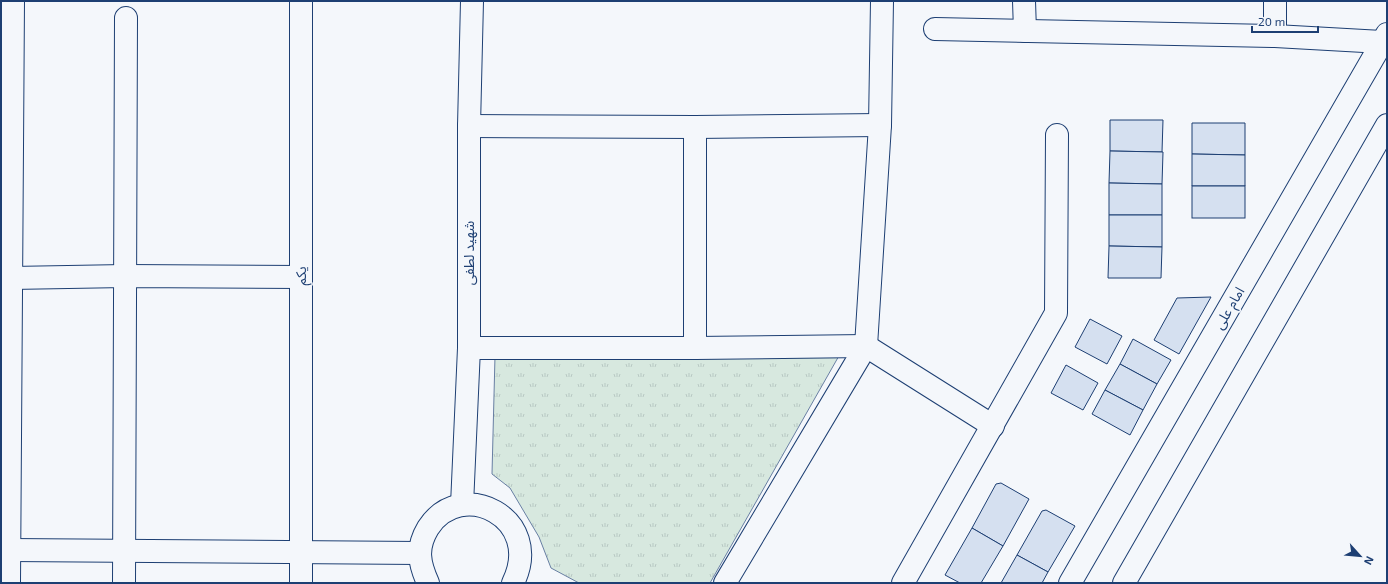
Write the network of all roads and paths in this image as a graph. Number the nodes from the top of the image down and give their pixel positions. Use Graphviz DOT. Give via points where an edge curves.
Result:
graph roads {
  1 [pos="13,1"];
  2 [pos="301,1"];
  3 [pos="472,1"];
  4 [pos="882,1"];
  5 [pos="1024,1"];
  6 [pos="1276,1"];
  7 [pos="126,18"];
  8 [pos="935,29"];
  9 [pos="1025,31"];
  10 [pos="1275,36"];
  11 [pos="1385,38"];
  12 [pos="880,125"];
  13 [pos="1387,125"];
  14 [pos="469,126"];
  15 [pos="696,127"];
  16 [pos="1057,135"];
  17 [pos="6,209"];
  18 [pos="125,276"];
  19 [pos="301,277"];
  20 [pos="11,278"];
  21 [pos="866,346"];
  22 [pos="469,348"];
  23 [pos="695,348"];
  24 [pos="993,426"];
  25 [pos="462,505"];
  26 [pos="9,550"];
  27 [pos="124,551"];
  28 [pos="302,552"];
  29 [pos="420,553"];
  30 [pos="515,582"];
  31 [pos="9,583"];
  32 [pos="124,583"];
  33 [pos="301,583"];
  34 [pos="428,583"];
  35 [pos="725,583"];
  36 [pos="903,583"];
  37 [pos="1070,583"];
  38 [pos="1124,583"];
  1 -- 17 [label="street"];
  2 -- 19 [label="street, یکم"];
  3 -- 14 [label="street, شهید لطفی"];
  4 -- 12 [label="street"];
  5 -- 9 [label="street"];
  6 -- 10 [label="street"];
  7 -- 18 [label="street"];
  8 -- 9 [label="street"];
  9 -- 10 [label="street"];
  10 -- 11 [label="street"];
  11 -- 37 [label="street, امام علی"];
  12 -- 15 [label="street"];
  12 -- 21 [label="street"];
  13 -- 38 [label="street"];
  14 -- 15 [label="street"];
  14 -- 22 [label="street, شهید لطفی"];
  15 -- 23 [label="street"];
  16 -- 24 [label="street" via="1056,312"];
  17 -- 20 [label="street"];
  18 -- 19 [label="street"];
  18 -- 20 [label="street"];
  18 -- 27 [label="street"];
  19 -- 28 [label="street, یکم"];
  20 -- 26 [label="street"];
  21 -- 23 [label="street"];
  21 -- 24 [label="street"];
  21 -- 35 [label="street"];
  22 -- 23 [label="street"];
  22 -- 25 [label="street, شهید لطفی"];
  24 -- 36 [label="street"];
  25 -- 29 [label="street" via="446,511 433,522 424,536"];
  25 -- 30 [label="street" via="479,505 495,511 508,521 517,536 521,552"];
  26 -- 27 [label="street"];
  26 -- 31 [label="street"];
  27 -- 28 [label="street"];
  27 -- 32 [label="street"];
  28 -- 29 [label="street"];
  28 -- 33 [label="street, یکم"];
  29 -- 34 [label="street" via="422,569"];
}
